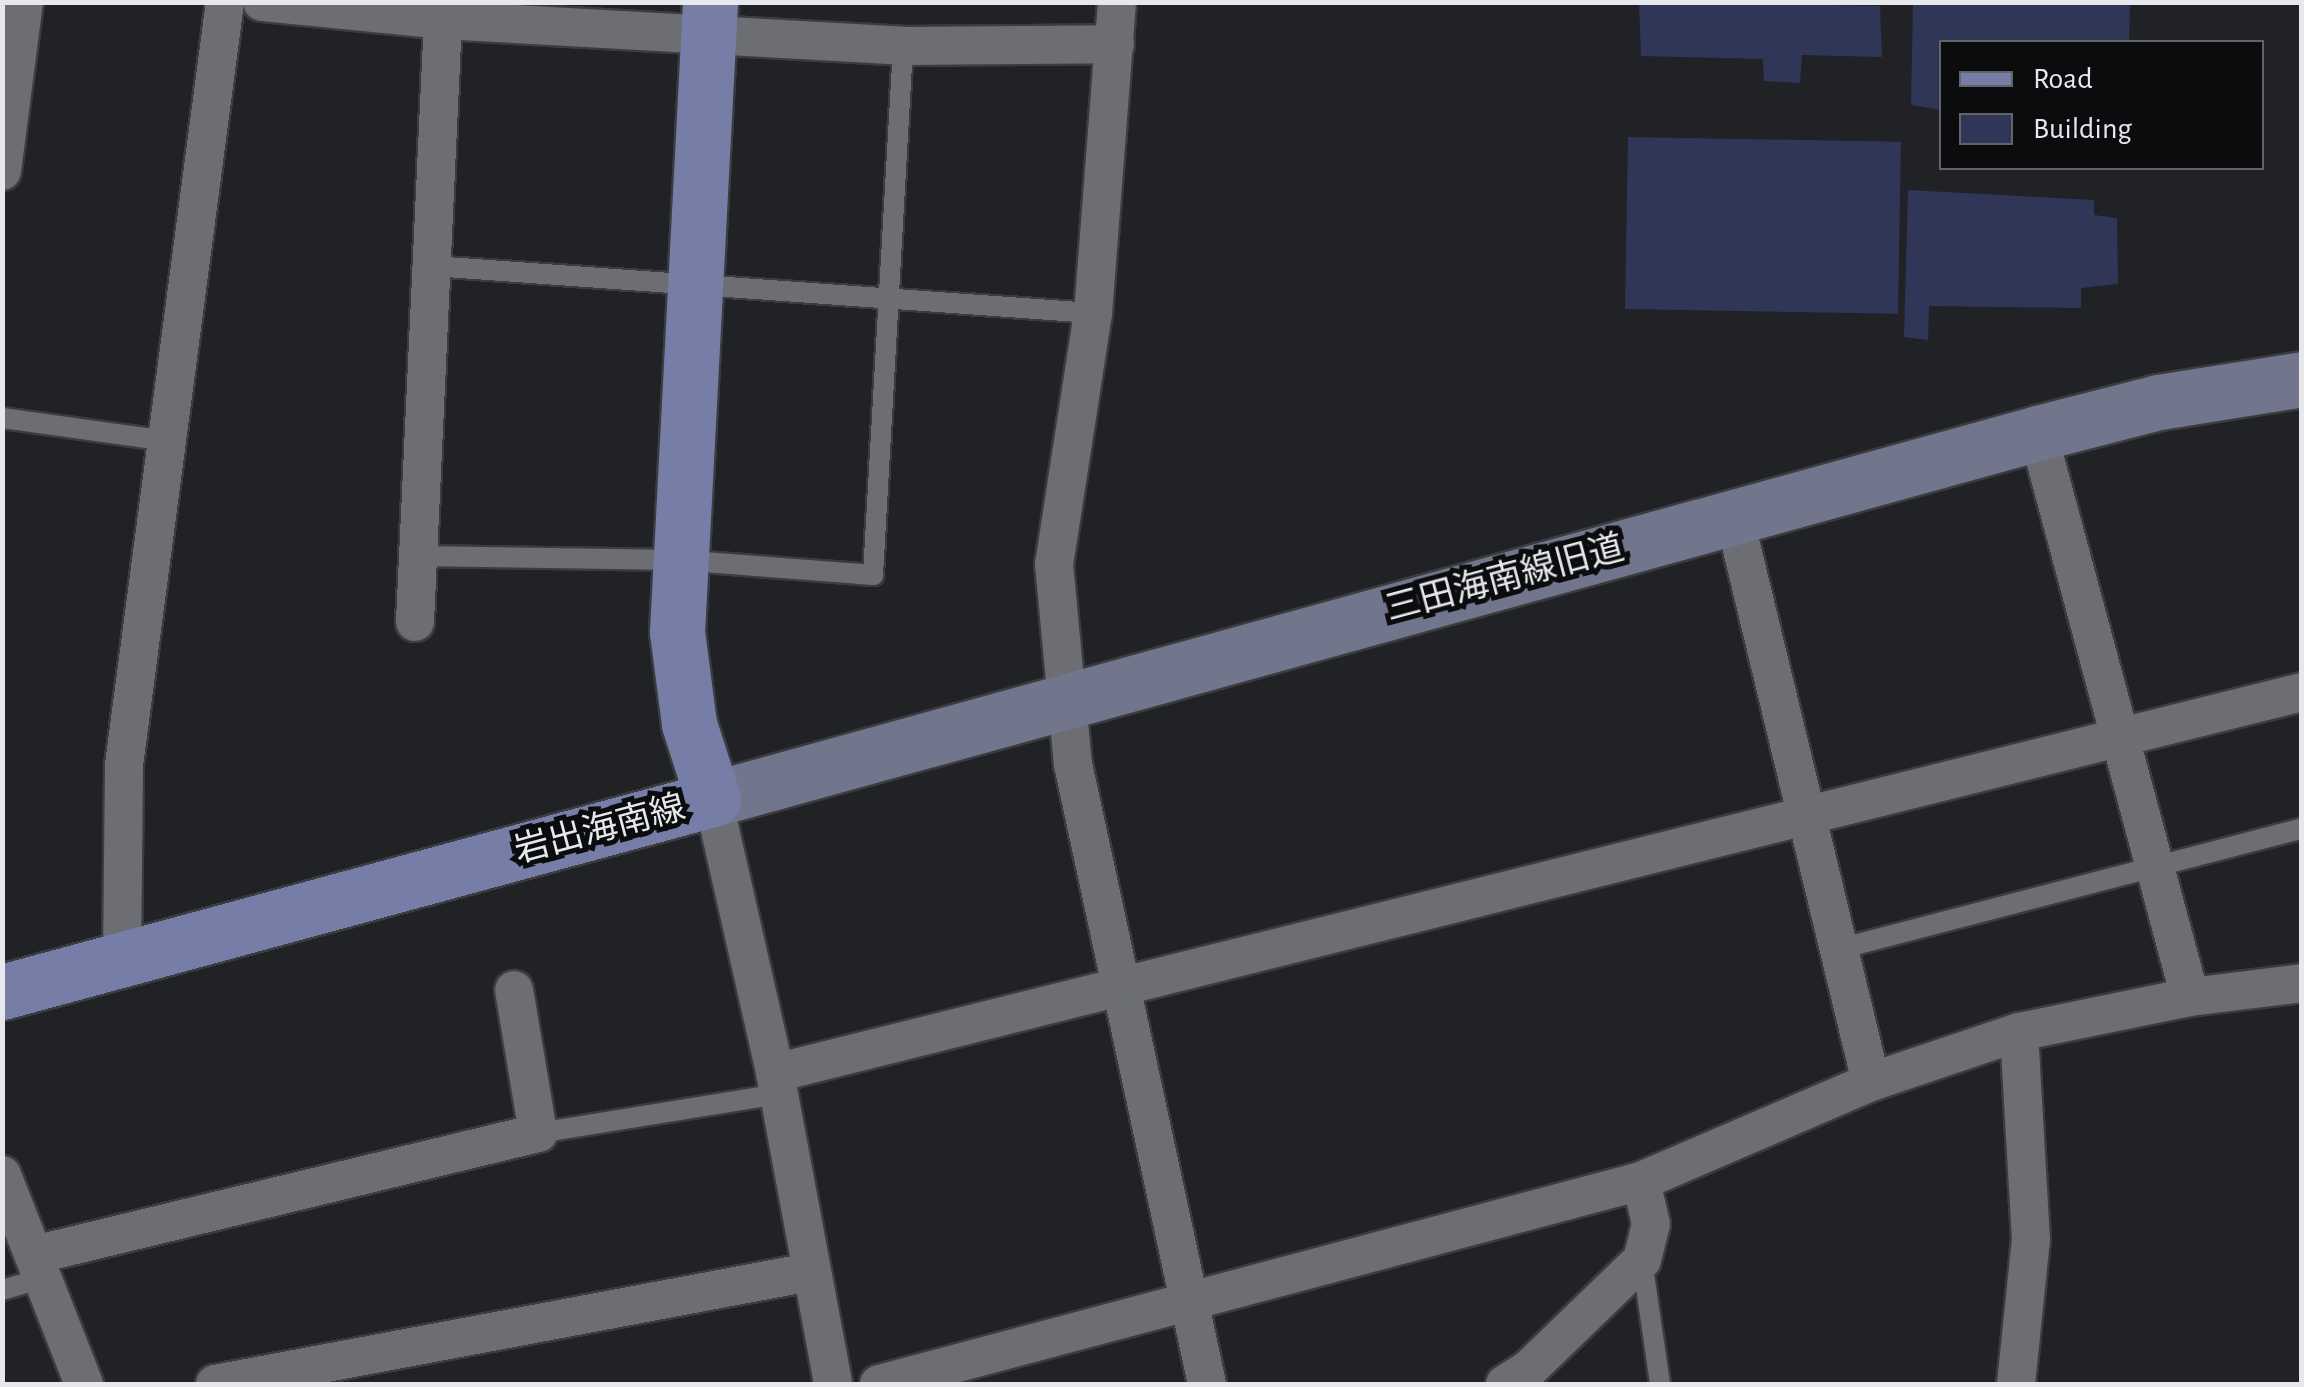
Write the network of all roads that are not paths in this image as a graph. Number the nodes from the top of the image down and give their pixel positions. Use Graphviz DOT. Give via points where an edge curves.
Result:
graph roads {
  1 [pos="24,2"];
  2 [pos="225,2"];
  3 [pos="262,2"];
  4 [pos="1117,2"];
  5 [pos="709,18"];
  6 [pos="443,20"];
  7 [pos="1115,44"];
  8 [pos="903,46"];
  9 [pos="2,171"];
  10 [pos="432,266"];
  11 [pos="697,284"];
  12 [pos="888,298"];
  13 [pos="1093,313"];
  14 [pos="2299,383"];
  15 [pos="2,418"];
  16 [pos="2038,433"];
  17 [pos="167,441"];
  18 [pos="1734,516"];
  19 [pos="418,556"];
  20 [pos="678,560"];
  21 [pos="415,622"];
  22 [pos="2302,692"];
  23 [pos="1064,700"];
  24 [pos="2122,736"];
  25 [pos="713,800"];
  26 [pos="1806,815"];
  27 [pos="2302,828"];
  28 [pos="2156,866"];
  29 [pos="1839,949"];
  30 [pos="122,959"];
  31 [pos="2302,982"];
  32 [pos="1120,986"];
  33 [pos="514,990"];
  34 [pos="2,992"];
  35 [pos="2190,996"];
  36 [pos="2019,1032"];
  37 [pos="1871,1082"];
  38 [pos="777,1084"];
  39 [pos="538,1133"];
  40 [pos="2,1176"];
  41 [pos="1641,1181"];
  42 [pos="1642,1260"];
  43 [pos="38,1266"];
  44 [pos="810,1272"];
  45 [pos="2,1290"];
  46 [pos="1186,1302"];
  47 [pos="84,1384"];
  48 [pos="215,1384"];
  49 [pos="834,1384"];
  50 [pos="879,1384"];
  51 [pos="1207,1384"];
  52 [pos="1505,1384"];
  53 [pos="1660,1384"];
  54 [pos="2016,1384"];
  1 -- 9 [label="street"];
  2 -- 17 [label="street"];
  3 -- 6 [label="street"];
  4 -- 7 [label="street"];
  5 -- 6 [label="street"];
  5 -- 8 [label="street"];
  5 -- 11 [label="main road, 岩出海南線"];
  6 -- 10 [label="street"];
  7 -- 8 [label="street"];
  7 -- 13 [label="street"];
  8 -- 12 [label="lane"];
  10 -- 11 [label="lane"];
  10 -- 19 [label="street"];
  11 -- 12 [label="lane"];
  11 -- 20 [label="main road, 岩出海南線"];
  12 -- 13 [label="lane"];
  12 -- 20 [label="lane" via="872,574"];
  13 -- 23 [label="street" via="1054,564"];
  14 -- 16 [label="street, 三田海南線旧道" via="2159,402"];
  15 -- 17 [label="lane"];
  16 -- 18 [label="street, 三田海南線旧道"];
  16 -- 24 [label="street"];
  17 -- 30 [label="street" via="124,766"];
  18 -- 23 [label="street, 三田海南線旧道"];
  18 -- 26 [label="street"];
  19 -- 20 [label="lane"];
  19 -- 21 [label="street"];
  20 -- 25 [label="main road, 岩出海南線" via="677,632 689,724"];
  22 -- 24 [label="street"];
  23 -- 25 [label="street, 三田海南線旧道"];
  23 -- 32 [label="street"];
  24 -- 26 [label="street"];
  24 -- 28 [label="street"];
  25 -- 30 [label="main road, 岩出海南線"];
  25 -- 38 [label="street"];
  26 -- 29 [label="street"];
  26 -- 32 [label="street"];
  27 -- 28 [label="lane"];
  28 -- 29 [label="lane"];
  28 -- 35 [label="street"];
  29 -- 37 [label="street"];
  30 -- 34 [label="main road, 岩出海南線"];
  31 -- 35 [label="street"];
  32 -- 38 [label="street"];
  32 -- 46 [label="street"];
  33 -- 39 [label="street"];
  35 -- 36 [label="street"];
  36 -- 37 [label="street"];
  36 -- 54 [label="street" via="2031,1240"];
  37 -- 41 [label="street"];
  38 -- 39 [label="lane"];
  38 -- 44 [label="street"];
  39 -- 43 [label="street"];
  40 -- 43 [label="street"];
  41 -- 42 [label="street" via="1651,1224"];
  41 -- 46 [label="street"];
  42 -- 52 [label="street"];
  42 -- 53 [label="lane"];
  43 -- 45 [label="lane"];
  43 -- 47 [label="street"];
  44 -- 48 [label="street"];
  44 -- 49 [label="street"];
  46 -- 50 [label="street"];
  46 -- 51 [label="street"];
}
